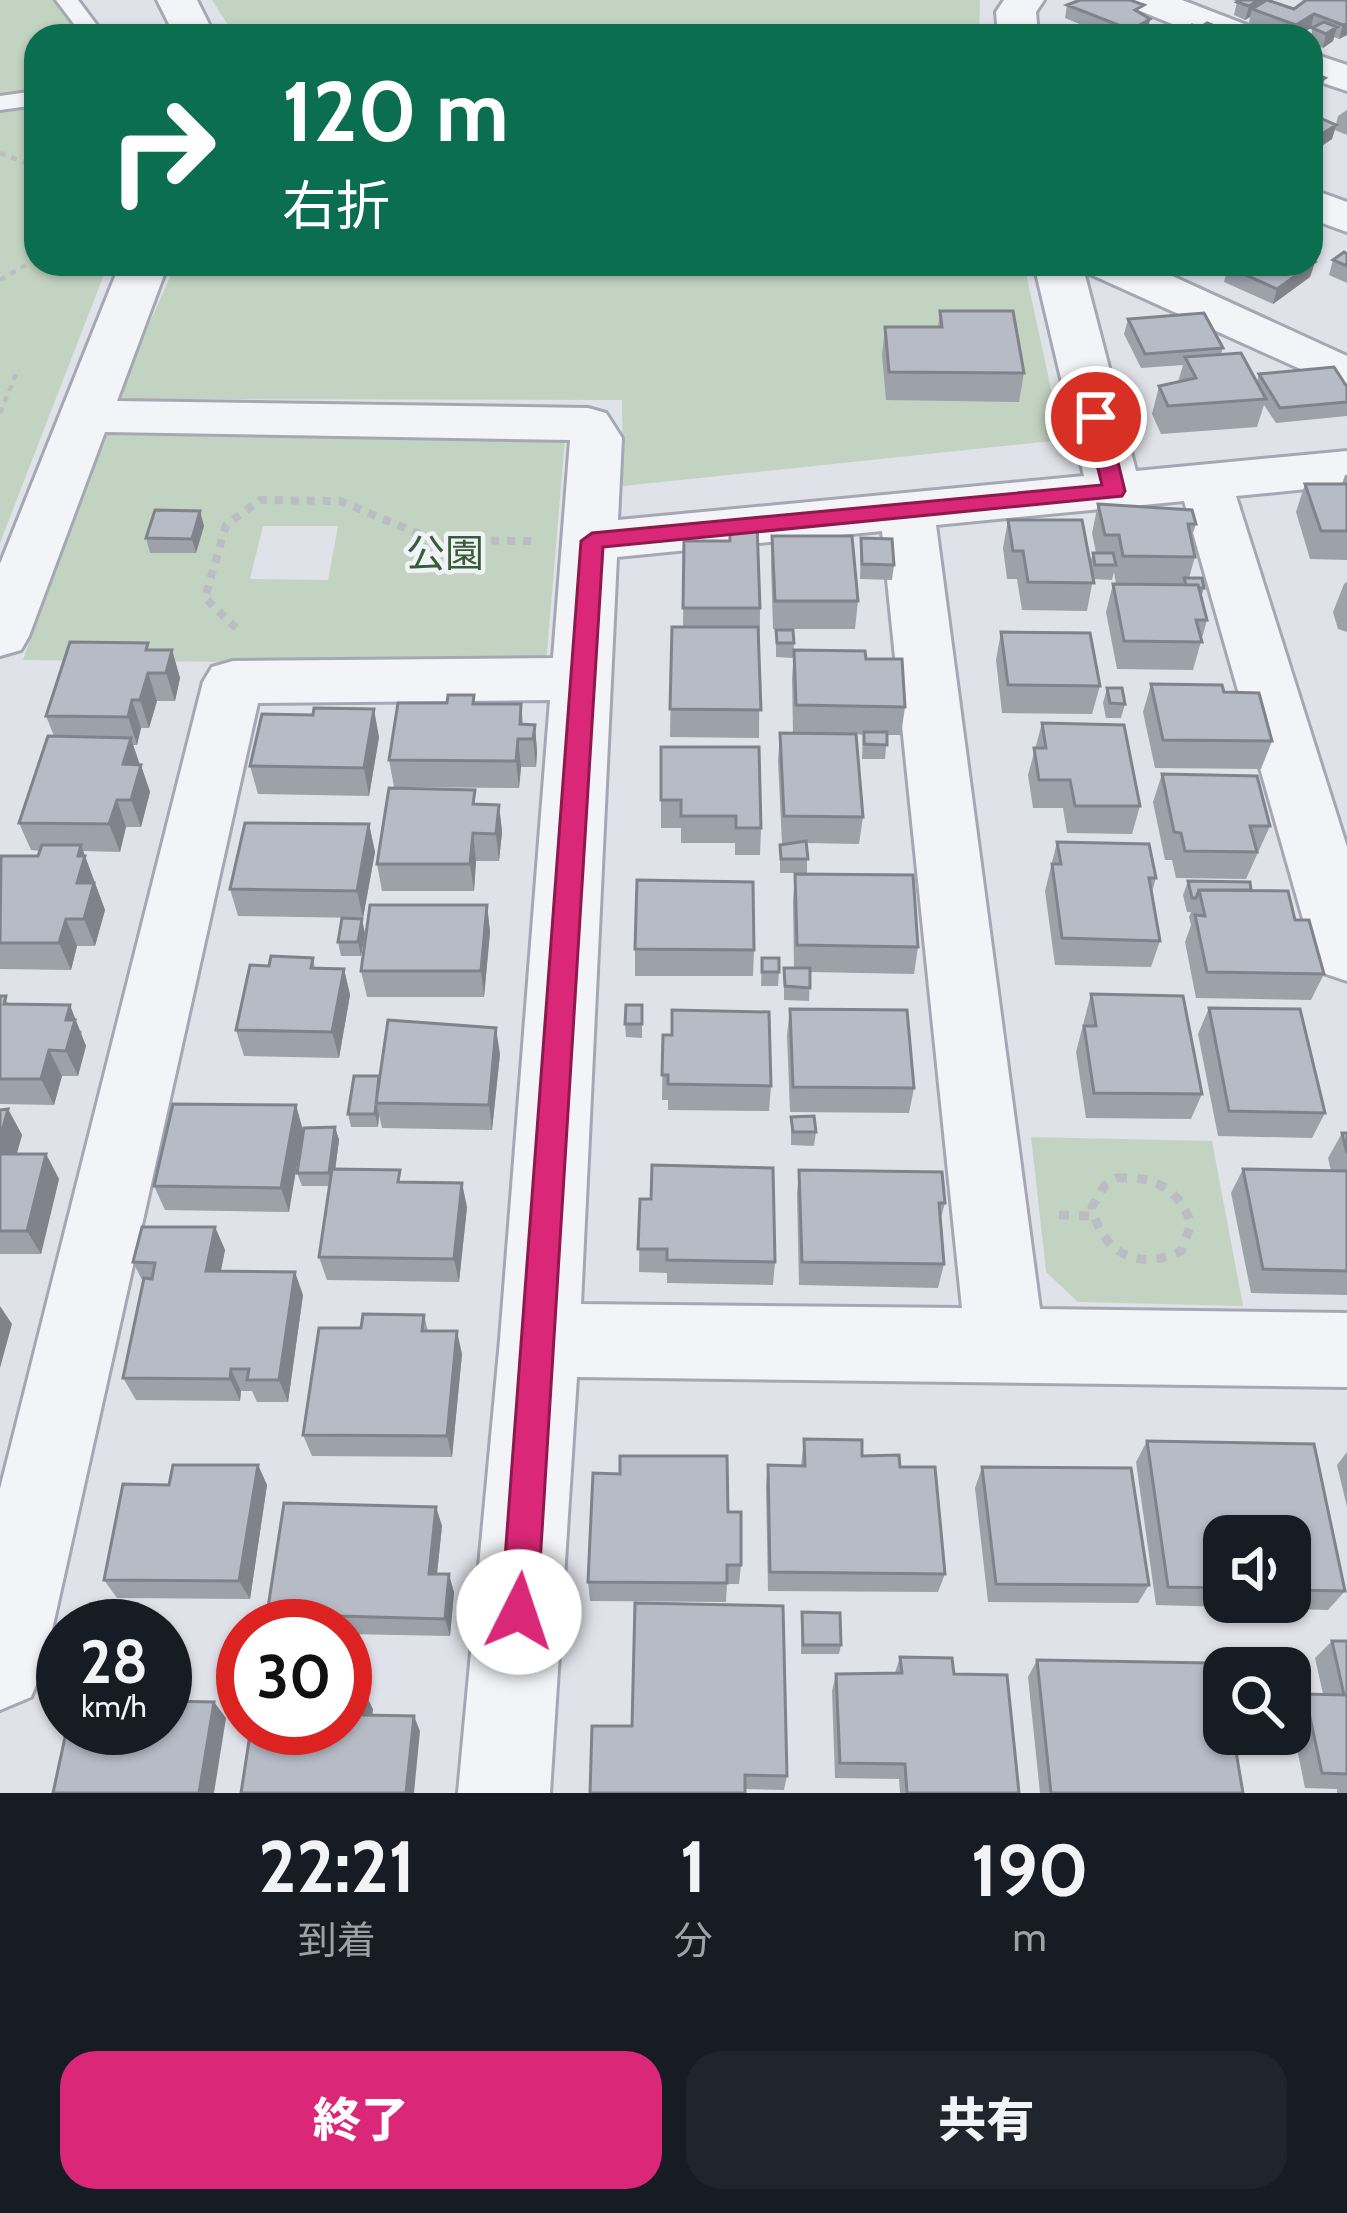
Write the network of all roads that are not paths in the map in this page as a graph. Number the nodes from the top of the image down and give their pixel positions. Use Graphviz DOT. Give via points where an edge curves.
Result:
graph roads {
  1 [pos="1147,0"];
  2 [pos="1208,24"];
  3 [pos="139,276"];
  4 [pos="1061,276"];
  5 [pos="1133,276"];
  6 [pos="1347,375"];
  7 [pos="83,416"];
  8 [pos="1347,468"];
  9 [pos="1204,482"];
  10 [pos="1114,491"];
  11 [pos="907,511"];
  12 [pos="592,541"];
  13 [pos="0,636"];
  14 [pos="579,679"];
  15 [pos="1347,954"];
  16 [pos="540,1340"];
  17 [pos="1005,1345"];
  18 [pos="1347,1350"];
  19 [pos="0,1666"];
  20 [pos="505,1793"];
  1 -- 2 [label="street"];
  3 -- 7 [label="street"];
  4 -- 10 [label="street"];
  5 -- 6 [label="street"];
  7 -- 12 [label="street" via="588,424 596,439"];
  7 -- 13 [label="street"];
  8 -- 9 [label="street"];
  9 -- 10 [label="street"];
  9 -- 15 [label="street"];
  10 -- 11 [label="street"];
  11 -- 12 [label="street"];
  11 -- 17 [label="street"];
  12 -- 14 [label="street"];
  14 -- 16 [label="street"];
  14 -- 19 [label="street" via="233,682"];
  16 -- 17 [label="street"];
  16 -- 20 [label="street"];
  17 -- 18 [label="street"];
}
